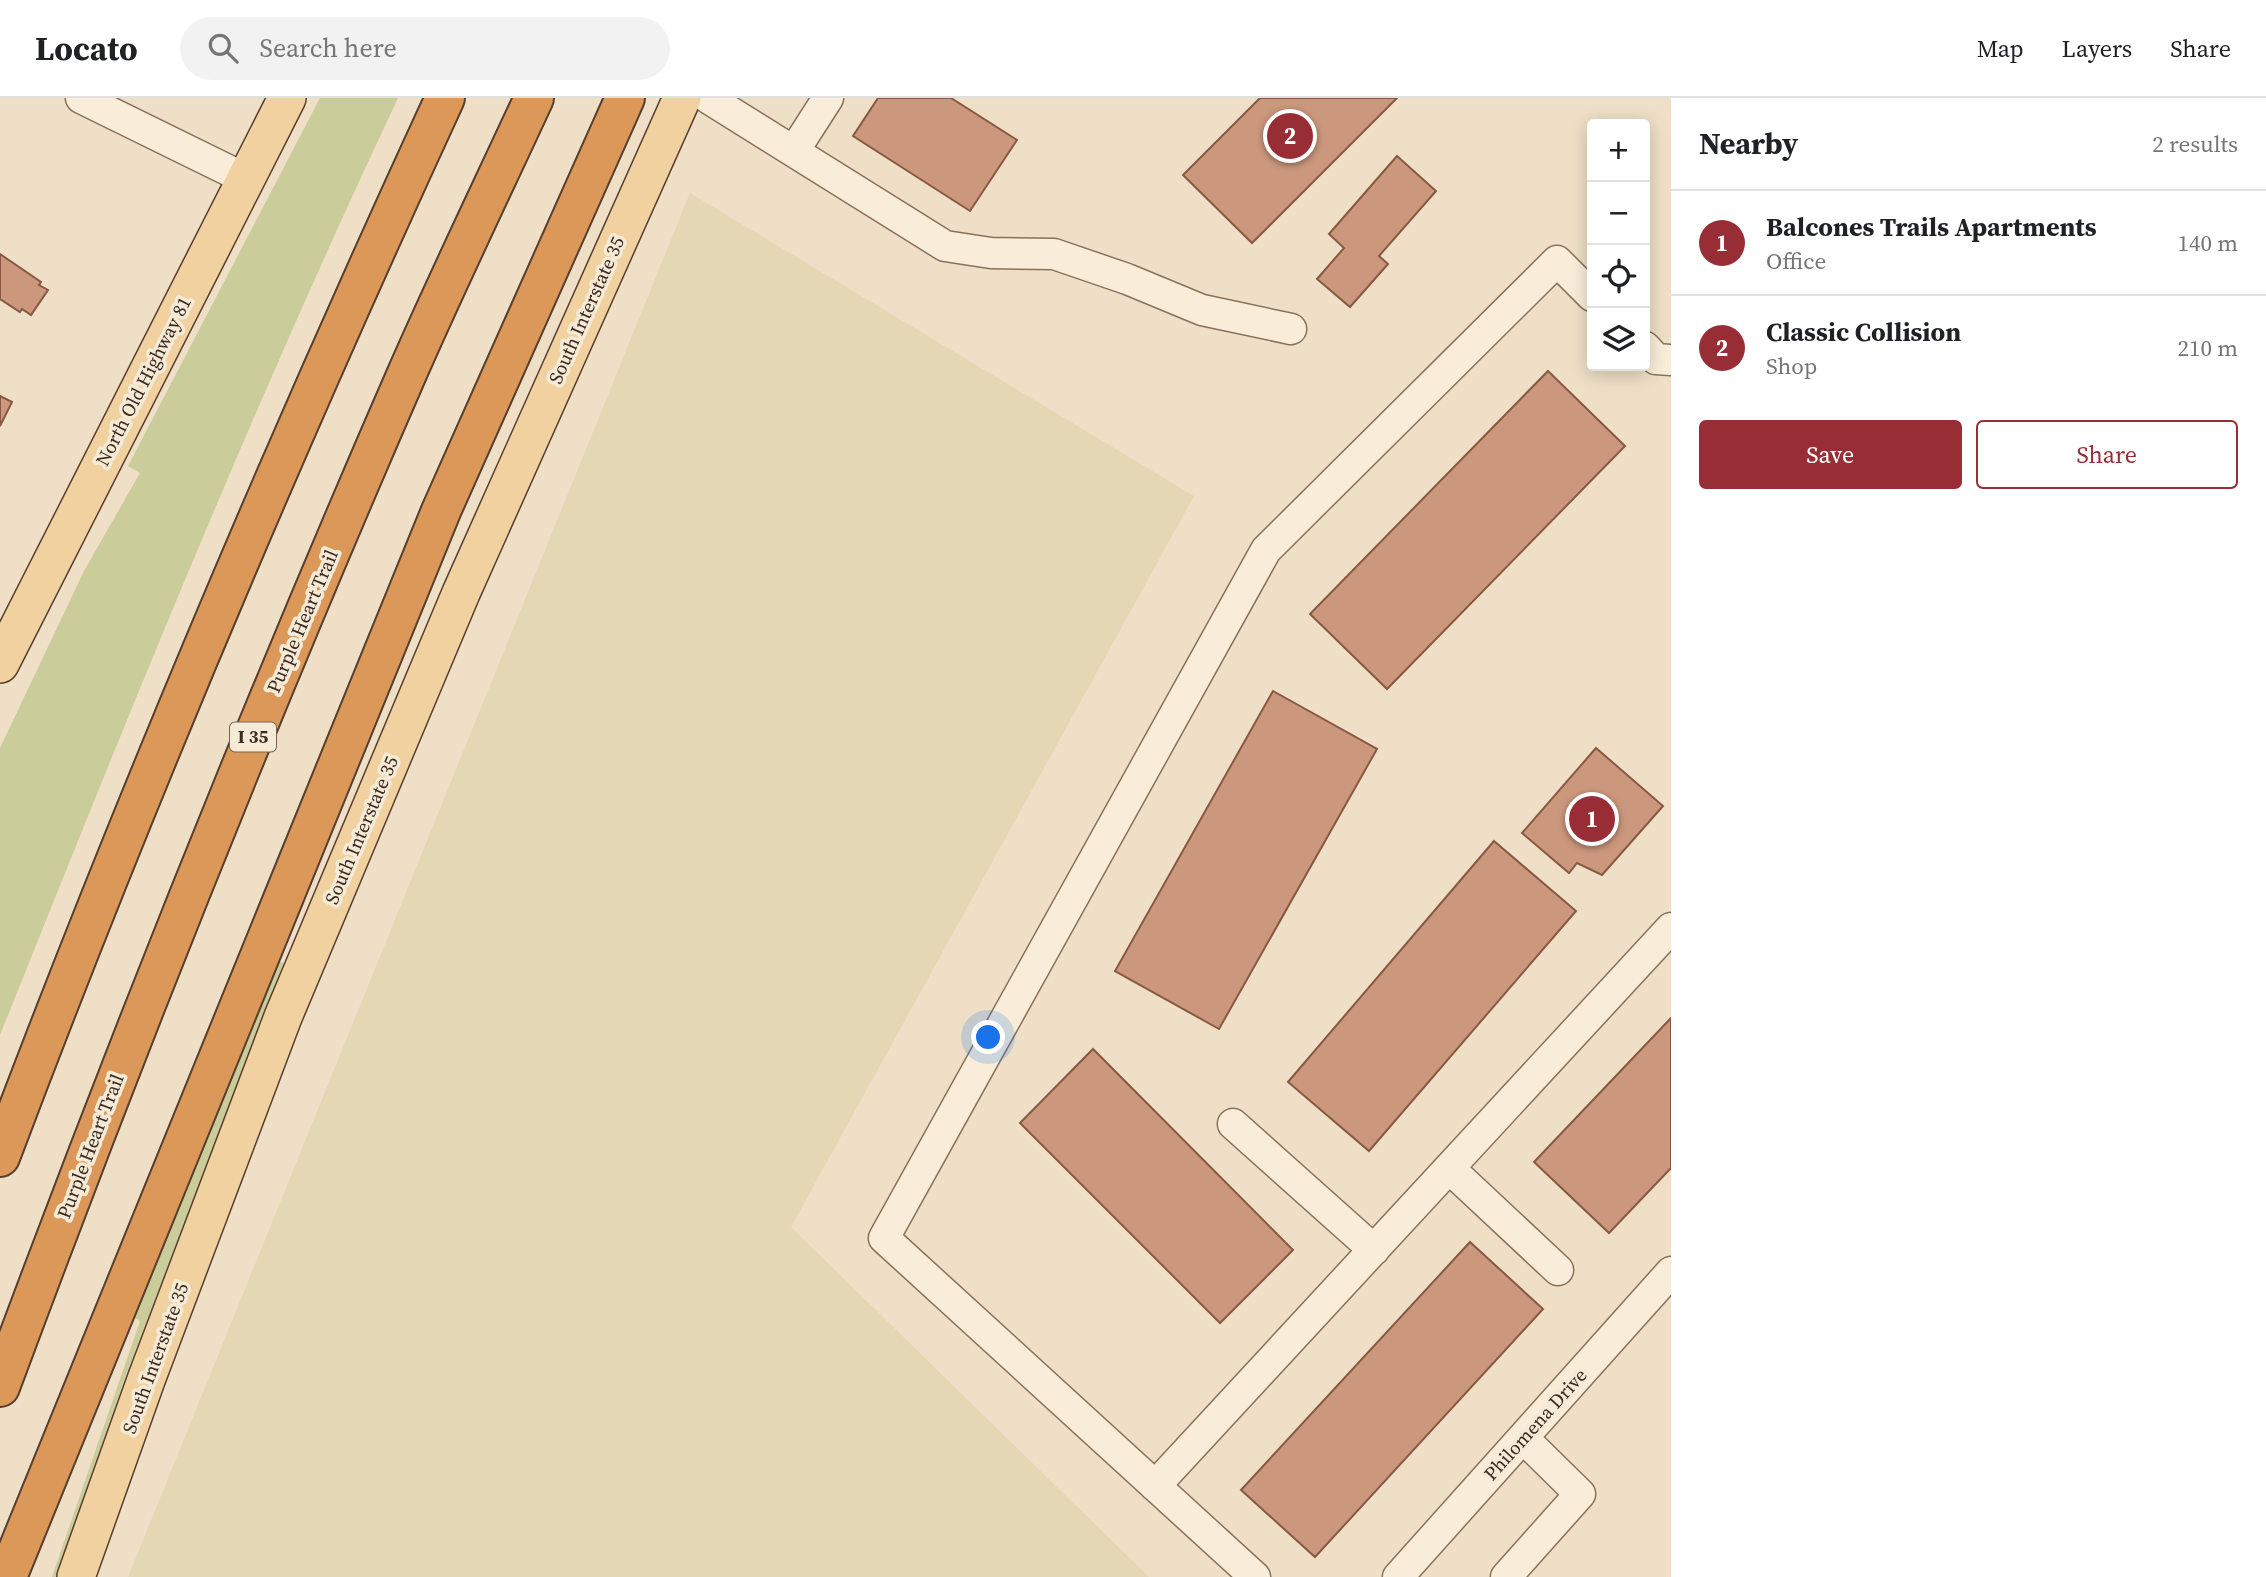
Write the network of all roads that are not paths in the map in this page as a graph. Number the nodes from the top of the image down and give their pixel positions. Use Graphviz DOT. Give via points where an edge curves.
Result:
graph roads {
  1 [pos="81,98"];
  2 [pos="287,98"];
  3 [pos="445,98"];
  4 [pos="534,98"];
  5 [pos="625,98"];
  6 [pos="682,98"];
  7 [pos="708,98"];
  8 [pos="828,98"];
  9 [pos="794,151"];
  10 [pos="246,179"];
  11 [pos="1587,291"];
  12 [pos="1291,329"];
  13 [pos="1650,352"];
  14 [pos="1671,360"];
  15 [pos="0,664"];
  16 [pos="1670,930"];
  17 [pos="1233,1124"];
  18 [pos="0,1157"];
  19 [pos="1449,1168"];
  20 [pos="1374,1250"];
  21 [pos="1558,1270"];
  22 [pos="1671,1272"];
  23 [pos="0,1387"];
  24 [pos="1523,1438"];
  25 [pos="1156,1486"];
  26 [pos="7,1577"];
  27 [pos="76,1577"];
  28 [pos="1255,1577"];
  29 [pos="1398,1577"];
  30 [pos="1506,1577"];
  1 -- 10 [label="street"];
  2 -- 10 [label="main road, North Old Highway 81"];
  3 -- 18 [label="highway" via="357,289 173,721"];
  4 -- 23 [label="highway, Purple Heart Trail / I 35" via="406,375 258,724 111,1088"];
  5 -- 26 [label="highway" via="441,511"];
  6 -- 27 [label="main road, South Interstate 35" via="466,580 283,1017"];
  7 -- 9 [label="street"];
  8 -- 9 [label="street"];
  9 -- 12 [label="street" via="945,246 991,253 1054,254 1202,310"];
  10 -- 15 [label="main road, North Old Highway 81"];
  11 -- 25 [label="street" via="1557,261 1266,550 884,1238"];
  13 -- 14 [label="street" via="1656,359"];
  16 -- 19 [label="street"];
  17 -- 20 [label="street"];
  19 -- 20 [label="street"];
  19 -- 21 [label="street"];
  20 -- 25 [label="street"];
  22 -- 24 [label="street, Philomena Drive"];
  24 -- 29 [label="street, Philomena Drive"];
  24 -- 30 [label="street" via="1580,1494"];
  25 -- 28 [label="street"];
}
